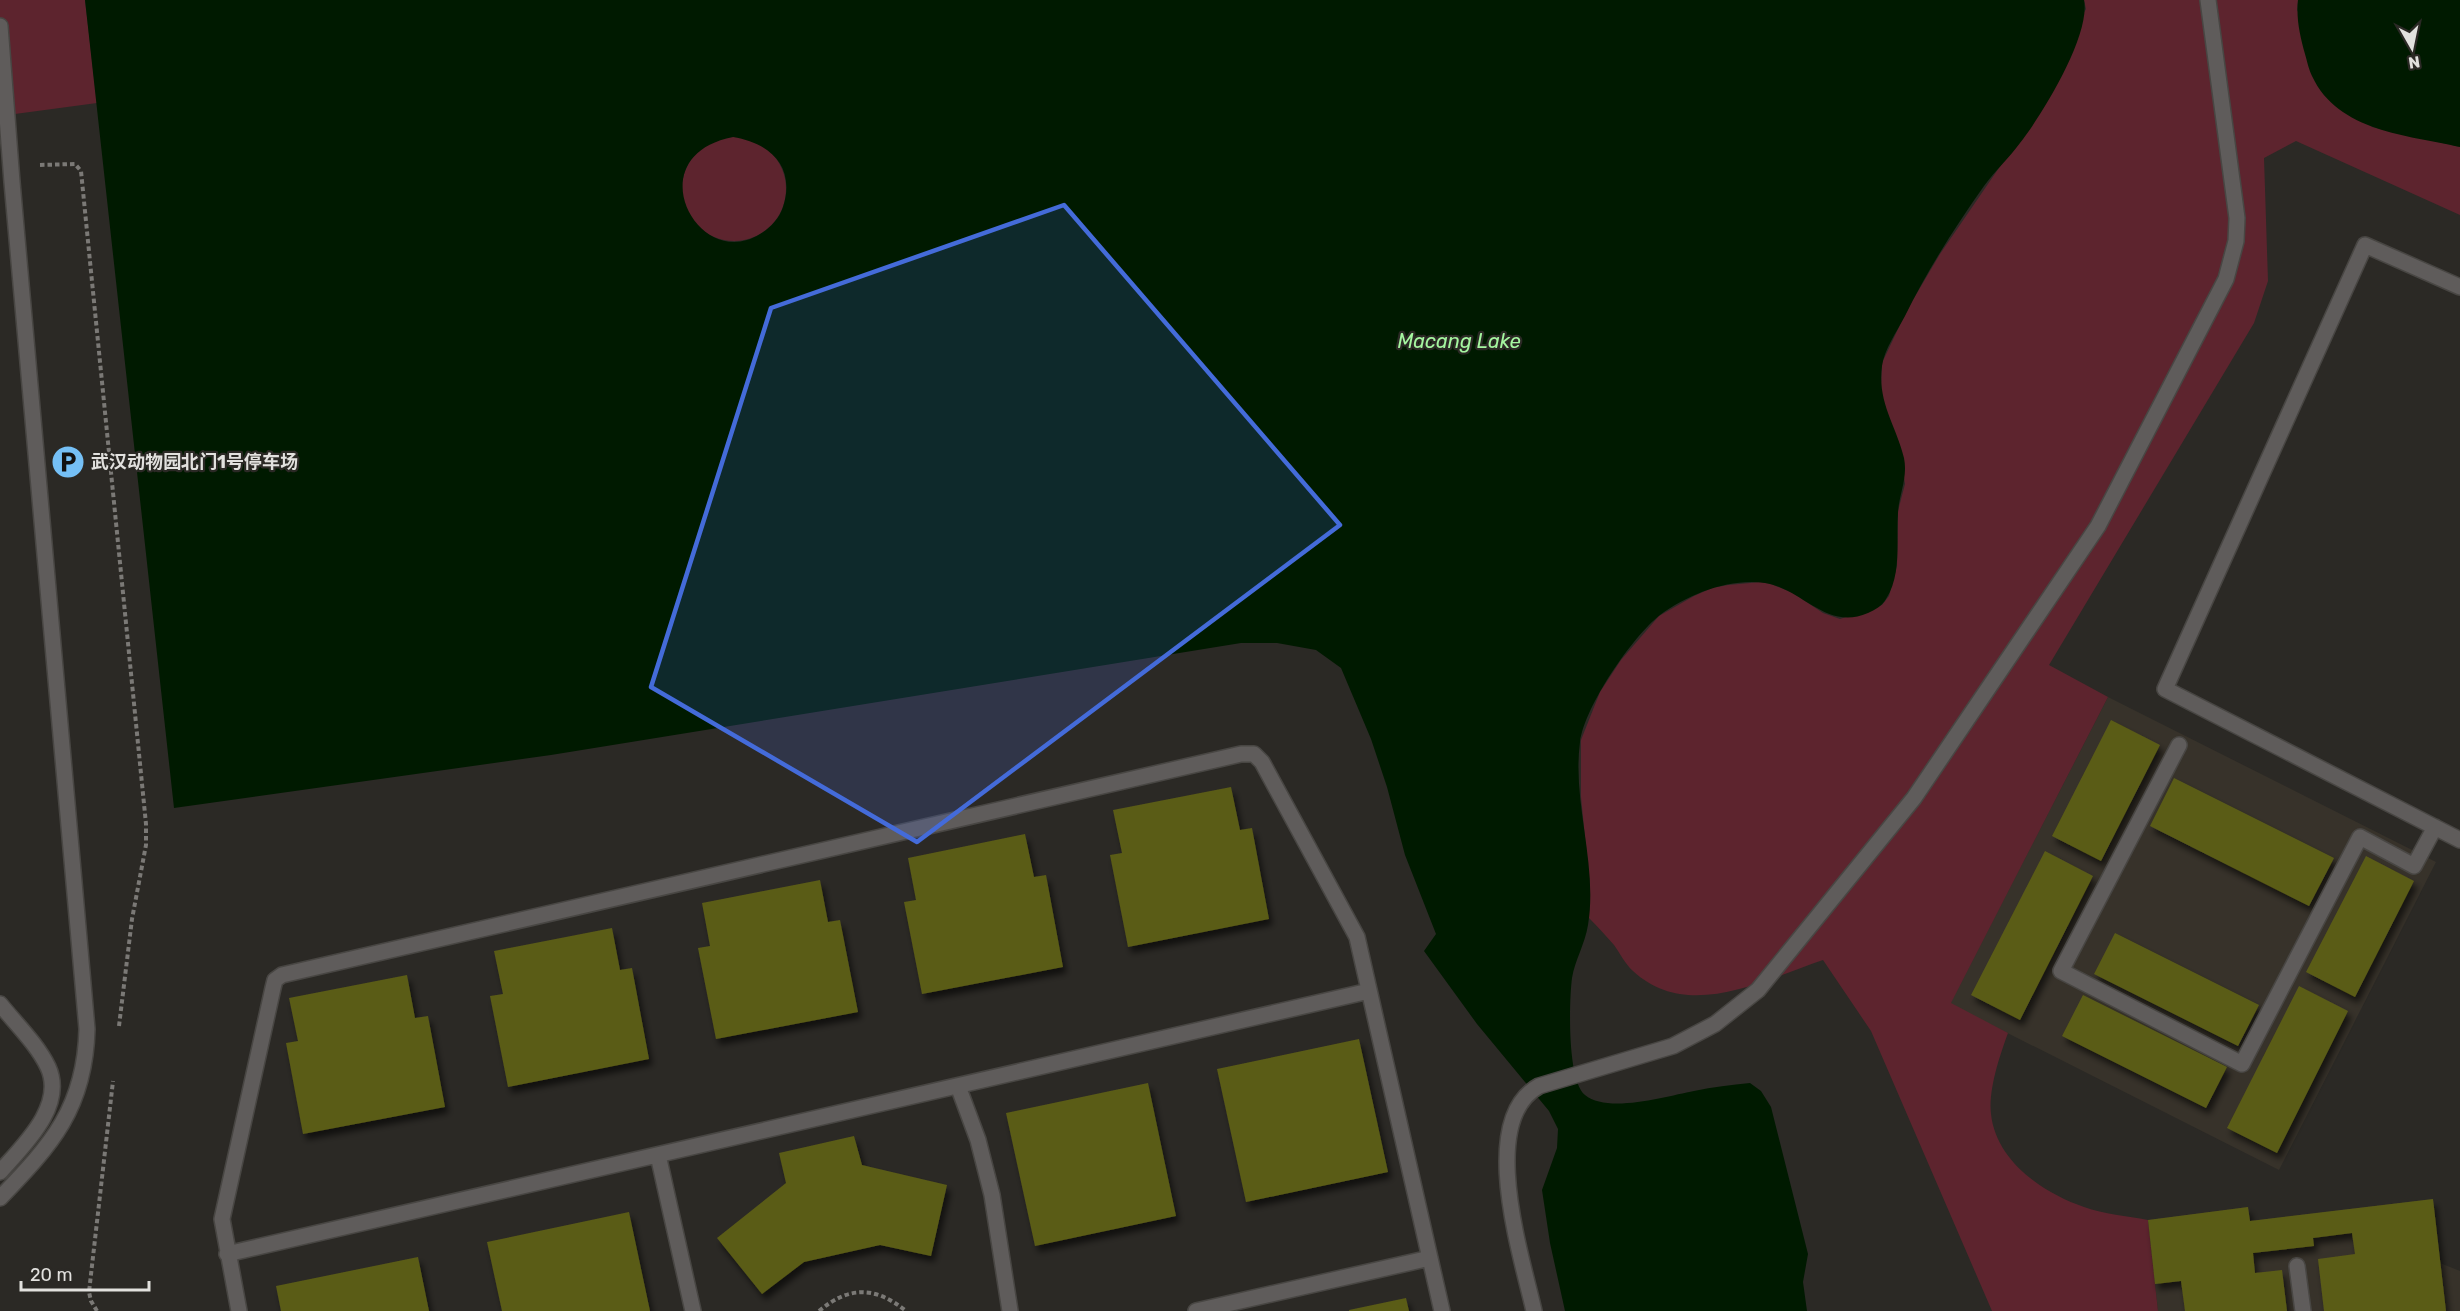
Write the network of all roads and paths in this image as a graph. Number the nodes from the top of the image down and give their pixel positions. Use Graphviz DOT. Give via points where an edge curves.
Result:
graph roads {
  1 [pos="2208,0"];
  2 [pos="0,26"];
  3 [pos="1,47"];
  4 [pos="10,165"];
  5 [pos="6,183"];
  6 [pos="2460,287"];
  7 [pos="2179,746"];
  8 [pos="2435,827"];
  9 [pos="2460,840"];
  10 [pos="1369,991"];
  11 [pos="0,1004"];
  12 [pos="118,1037"];
  13 [pos="49,1068"];
  14 [pos="114,1072"];
  15 [pos="958,1086"];
  16 [pos="68,1114"];
  17 [pos="658,1155"];
  18 [pos="0,1172"];
  19 [pos="0,1198"];
  20 [pos="228,1254"];
  21 [pos="1430,1258"];
  22 [pos="2297,1266"];
  23 [pos="97,1311"];
  24 [pos="239,1311"];
  25 [pos="693,1311"];
  26 [pos="819,1311"];
  27 [pos="906,1311"];
  28 [pos="1010,1311"];
  29 [pos="1196,1311"];
  30 [pos="1442,1311"];
  31 [pos="1534,1311"];
  32 [pos="2303,1311"];
  1 -- 31 [label="lane" via="2236,218 2236,241 2226,279 2098,526 1914,798 1758,990 1715,1024 1673,1046 1539,1086 1522,1100 1510,1131 1507,1172 1510,1204"];
  2 -- 3 [label="lane"];
  3 -- 4 [label="lane"];
  4 -- 5 [label="lane"];
  4 -- 12 [label="path" via="75,164 81,171 146,824"];
  5 -- 16 [label="lane" via="87,1029 84,1065"];
  6 -- 8 [label="lane" via="2366,245 2165,689"];
  7 -- 8 [label="lane" via="2061,971 2242,1064 2360,837 2414,866"];
  8 -- 9 [label="lane"];
  10 -- 15 [label="lane"];
  10 -- 20 [label="lane" via="1358,937 1262,762 1254,754 937,824 282,975 273,988 222,1219"];
  10 -- 21 [label="lane"];
  11 -- 13 [label="lane"];
  13 -- 16 [label="lane"];
  13 -- 18 [label="lane" via="53,1085 45,1114"];
  14 -- 23 [label="path" via="89,1292"];
  15 -- 17 [label="lane"];
  15 -- 28 [label="lane" via="978,1140 992,1195"];
  16 -- 19 [label="lane" via="39,1157"];
  17 -- 20 [label="lane"];
  17 -- 25 [label="lane"];
  20 -- 24 [label="lane"];
  21 -- 29 [label="lane"];
  21 -- 30 [label="lane"];
  22 -- 32 [label="lane"];
  26 -- 27 [label="path" via="834,1299 853,1292 891,1299"];
}
